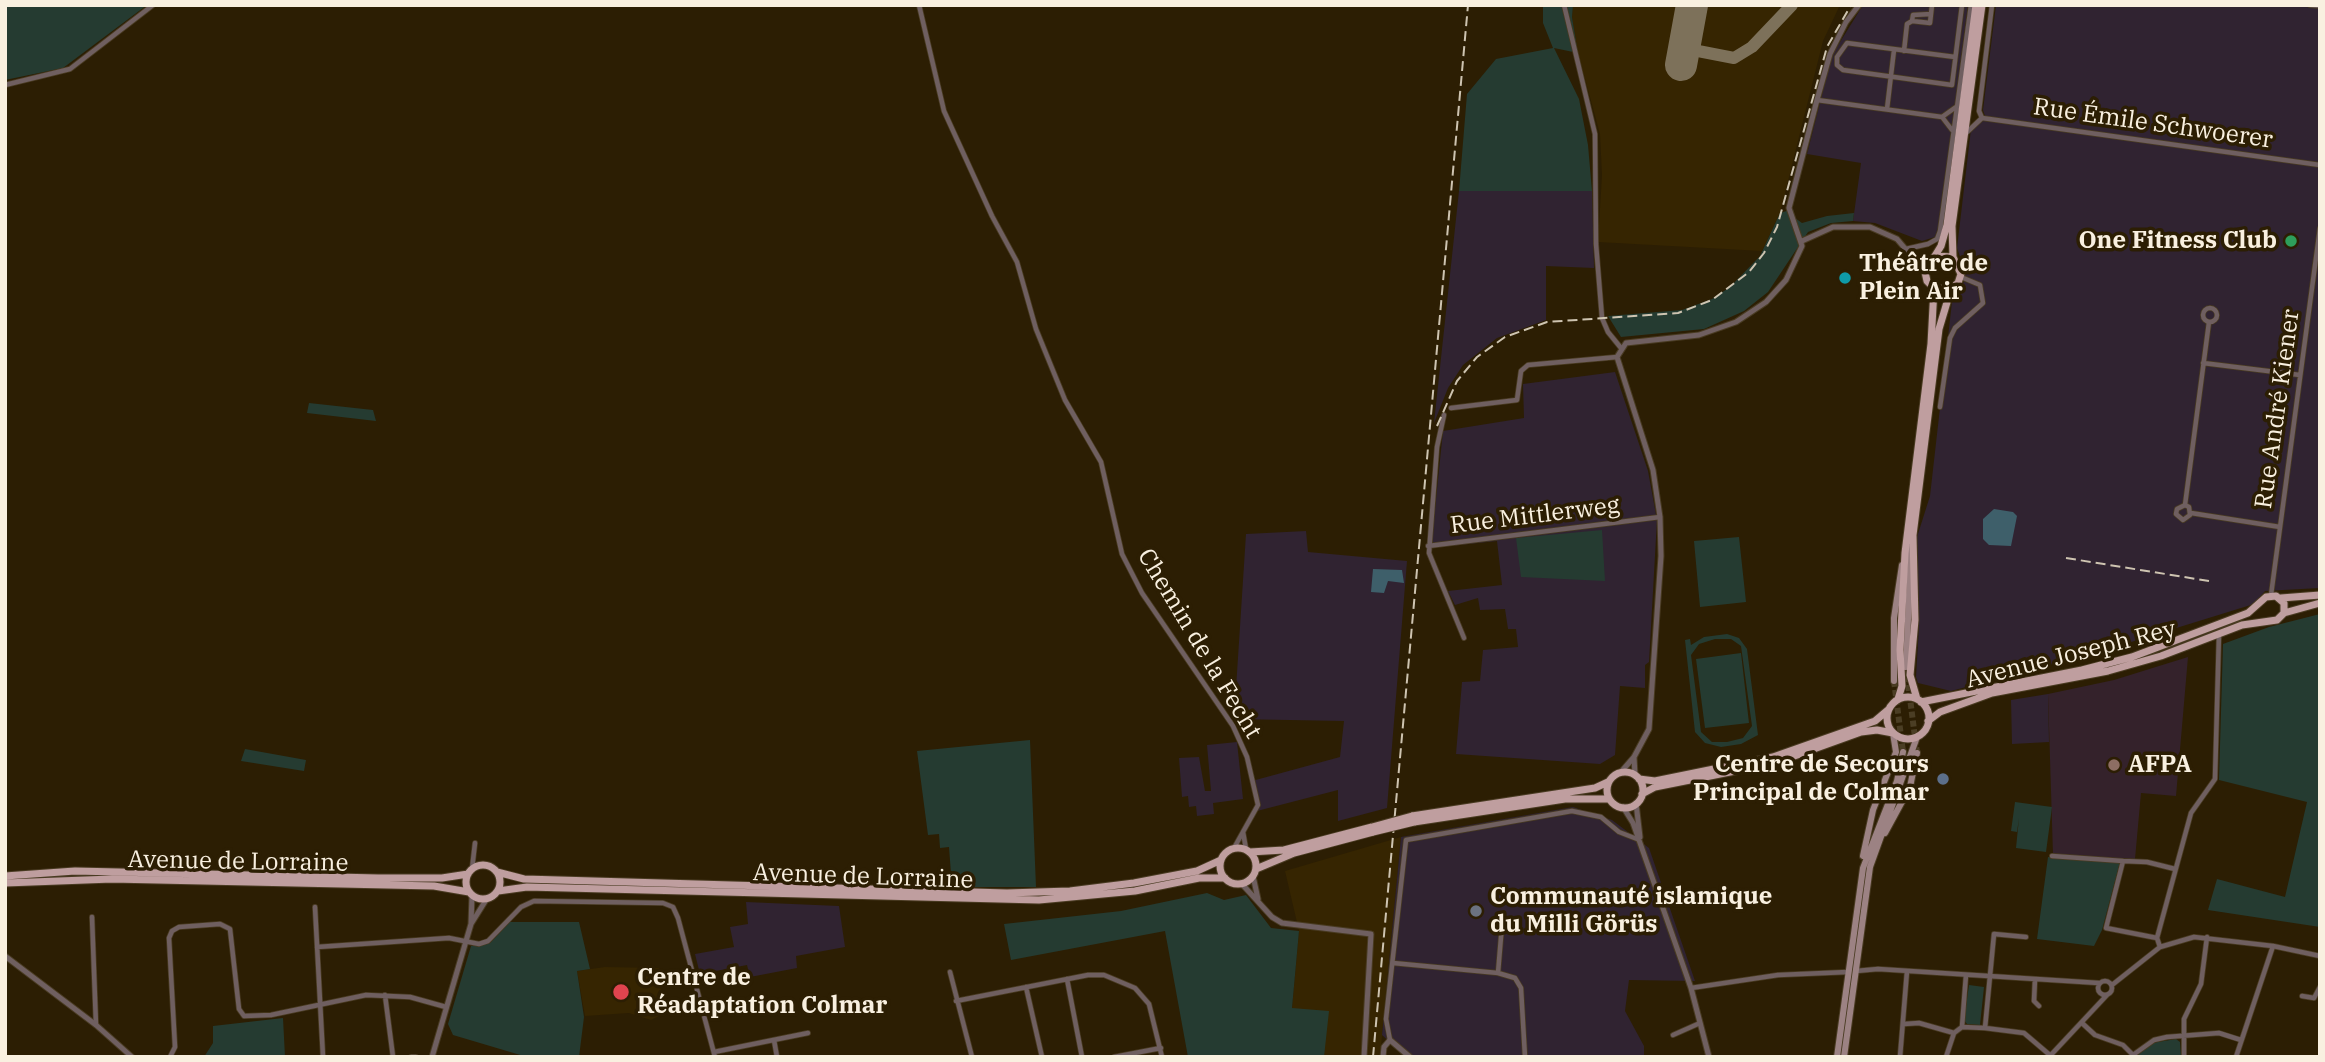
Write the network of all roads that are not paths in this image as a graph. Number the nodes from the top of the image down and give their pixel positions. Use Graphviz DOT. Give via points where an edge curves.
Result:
graph roads {
  1 [pos="153,5"];
  2 [pos="919,5"];
  3 [pos="1564,5"];
  4 [pos="1859,5"];
  5 [pos="1933,5"];
  6 [pos="1962,5"];
  7 [pos="1973,5"];
  8 [pos="1982,5"];
  9 [pos="1992,5"];
  10 [pos="2310,5"];
  11 [pos="2320,6"];
  12 [pos="1931,15"];
  13 [pos="1912,21"];
  14 [pos="1964,42"];
  15 [pos="1894,50"];
  16 [pos="1904,51"];
  17 [pos="1955,57"];
  18 [pos="1961,69"];
  19 [pos="1891,76"];
  20 [pos="5,85"];
  21 [pos="1817,100"];
  22 [pos="1956,107"];
  23 [pos="1887,109"];
  24 [pos="1942,117"];
  25 [pos="1982,118"];
  26 [pos="1953,133"];
  27 [pos="1965,135"];
  28 [pos="2320,165"];
  29 [pos="2320,228"];
  30 [pos="1802,241"];
  31 [pos="1906,249"];
  32 [pos="1953,257"];
  33 [pos="1932,259"];
  34 [pos="1915,260"];
  35 [pos="1925,272"];
  36 [pos="1961,277"];
  37 [pos="1934,288"];
  38 [pos="1951,289"];
  39 [pos="2209,322"];
  40 [pos="1620,348"];
  41 [pos="1617,357"];
  42 [pos="2203,363"];
  43 [pos="2300,375"];
  44 [pos="1940,407"];
  45 [pos="1451,408"];
  46 [pos="1444,415"];
  47 [pos="2185,505"];
  48 [pos="2191,513"];
  49 [pos="1660,517"];
  50 [pos="2280,527"];
  51 [pos="1913,535"];
  52 [pos="1428,546"];
  53 [pos="1905,553"];
  54 [pos="2271,595"];
  55 [pos="2320,595"];
  56 [pos="2281,598"];
  57 [pos="2320,603"];
  58 [pos="2260,605"];
  59 [pos="2284,613"];
  60 [pos="2266,619"];
  61 [pos="2219,634"];
  62 [pos="1465,638"];
  63 [pos="1906,667"];
  64 [pos="1894,681"];
  65 [pos="1898,699"];
  66 [pos="1919,701"];
  67 [pos="1888,710"];
  68 [pos="1928,721"];
  69 [pos="1892,733"];
  70 [pos="1917,737"];
  71 [pos="1903,752"];
  72 [pos="1917,753"];
  73 [pos="1634,757"];
  74 [pos="1621,772"];
  75 [pos="1637,777"];
  76 [pos="1608,782"];
  77 [pos="1642,794"];
  78 [pos="1609,799"];
  79 [pos="1636,803"];
  80 [pos="1623,807"];
  81 [pos="1413,819"];
  82 [pos="1633,823"];
  83 [pos="1372,829"];
  84 [pos="1243,831"];
  85 [pos="1625,833"];
  86 [pos="1881,837"];
  87 [pos="1639,841"];
  88 [pos="475,843"];
  89 [pos="1234,848"];
  90 [pos="1248,851"];
  91 [pos="2052,856"];
  92 [pos="475,857"];
  93 [pos="1221,860"];
  94 [pos="2123,860"];
  95 [pos="481,865"];
  96 [pos="1863,868"];
  97 [pos="2175,869"];
  98 [pos="470,872"];
  99 [pos="497,872"];
  100 [pos="1255,872"];
  101 [pos="5,876"];
  102 [pos="1226,878"];
  103 [pos="5,883"];
  104 [pos="1241,883"];
  105 [pos="498,891"];
  106 [pos="470,894"];
  107 [pos="1258,899"];
  108 [pos="486,900"];
  109 [pos="314,908"];
  110 [pos="92,917"];
  111 [pos="1511,922"];
  112 [pos="471,924"];
  113 [pos="2026,937"];
  114 [pos="2207,937"];
  115 [pos="2157,938"];
  116 [pos="466,942"];
  117 [pos="2273,946"];
  118 [pos="317,947"];
  119 [pos="2160,947"];
  120 [pos="5,956"];
  121 [pos="2320,956"];
  122 [pos="1393,963"];
  123 [pos="1852,971"];
  124 [pos="1907,971"];
  125 [pos="950,972"];
  126 [pos="1498,973"];
  127 [pos="1966,975"];
  128 [pos="1988,976"];
  129 [pos="1067,979"];
  130 [pos="2035,979"];
  131 [pos="2099,983"];
  132 [pos="2112,985"];
  133 [pos="1027,987"];
  134 [pos="2320,987"];
  135 [pos="1691,988"];
  136 [pos="385,995"];
  137 [pos="2107,995"];
  138 [pos="2302,996"];
  139 [pos="956,1000"];
  140 [pos="320,1004"];
  141 [pos="2039,1006"];
  142 [pos="446,1007"];
  143 [pos="1700,1023"];
  144 [pos="2082,1023"];
  145 [pos="1904,1024"];
  146 [pos="96,1025"];
  147 [pos="1962,1027"];
  148 [pos="1985,1028"];
  149 [pos="808,1033"];
  150 [pos="1954,1033"];
  151 [pos="1673,1035"];
  152 [pos="2183,1037"];
  153 [pos="774,1040"];
  154 [pos="1390,1040"];
  155 [pos="2241,1040"];
  156 [pos="1161,1048"];
  157 [pos="715,1054"];
  158 [pos="2050,1056"];
  159 [pos="2133,1056"];
  160 [pos="132,1057"];
  161 [pos="170,1057"];
  162 [pos="323,1057"];
  163 [pos="393,1057"];
  164 [pos="411,1057"];
  165 [pos="416,1057"];
  166 [pos="432,1057"];
  167 [pos="778,1057"];
  168 [pos="972,1057"];
  169 [pos="1042,1057"];
  170 [pos="1082,1057"];
  171 [pos="1114,1057"];
  172 [pos="1162,1057"];
  173 [pos="1364,1057"];
  174 [pos="1383,1057"];
  175 [pos="1410,1057"];
  176 [pos="1525,1057"];
  177 [pos="1709,1057"];
  178 [pos="1837,1057"];
  179 [pos="1844,1057"];
  180 [pos="1900,1057"];
  181 [pos="1946,1057"];
  182 [pos="2184,1057"];
  183 [pos="2236,1057"];
  1 -- 20 [label="street" via="69,69"];
  2 -- 84 [label="street, Chemin de la Fecht" via="944,111 1017,262 1036,329 1065,400 1101,462 1122,554 1142,593 1233,726 1247,757 1258,805"];
  3 -- 40 [label="street" via="1595,134 1602,318"];
  4 -- 21 [label="street" via="1830,54"];
  5 -- 12 [label="street"];
  6 -- 17 [label="street"];
  7 -- 14 [label="street"];
  7 -- 33 [label="main road" via="1947,225"];
  8 -- 27 [label="main road"];
  9 -- 25 [label="street" via="1979,111"];
  10 -- 11 [label="street"];
  12 -- 13 [label="street" via="1917,13"];
  12 -- 13 [label="street" via="1930,23"];
  13 -- 16 [label="street"];
  14 -- 17 [label="street"];
  14 -- 18 [label="street"];
  15 -- 16 [label="street"];
  15 -- 19 [label="street"];
  15 -- 19 [label="street" via="1847,43 1836,57 1843,70"];
  16 -- 17 [label="street"];
  17 -- 18 [label="street"];
  17 -- 19 [label="street" via="1952,85"];
  18 -- 22 [label="street"];
  19 -- 23 [label="street"];
  21 -- 23 [label="street"];
  21 -- 30 [label="street" via="1789,208"];
  22 -- 24 [label="street"];
  22 -- 26 [label="street"];
  23 -- 24 [label="street"];
  24 -- 26 [label="street"];
  25 -- 27 [label="street"];
  25 -- 28 [label="street, Rue Émile Schwoerer"];
  26 -- 31 [label="street" via="1937,239"];
  27 -- 32 [label="main road" via="1952,226"];
  29 -- 43 [label="street, Rue André Kiener"];
  30 -- 31 [label="street" via="1833,227 1857,225 1889,234"];
  30 -- 40 [label="street" via="1786,279 1750,314 1699,335 1635,341"];
  31 -- 34 [label="street"];
  32 -- 33 [label="main road"];
  32 -- 36 [label="main road"];
  33 -- 34 [label="street"];
  33 -- 35 [label="main road"];
  34 -- 35 [label="street"];
  35 -- 37 [label="main road"];
  36 -- 38 [label="main road"];
  36 -- 44 [label="street" via="1980,285 1983,303 1950,338"];
  37 -- 38 [label="main road"];
  37 -- 53 [label="main road"];
  38 -- 51 [label="main road" via="1939,329"];
  39 -- 42 [label="street"];
  40 -- 41 [label="street"];
  41 -- 45 [label="street" via="1528,365 1521,371 1517,400"];
  41 -- 49 [label="street" via="1653,470"];
  42 -- 43 [label="street"];
  42 -- 47 [label="street"];
  43 -- 50 [label="street, Rue André Kiener"];
  46 -- 52 [label="street"];
  47 -- 48 [label="street"];
  47 -- 48 [label="street" via="2177,509 2179,518 2188,519"];
  48 -- 50 [label="street"];
  49 -- 52 [label="street, Rue Mittlerweg"];
  49 -- 73 [label="street" via="1651,716 1647,737"];
  50 -- 54 [label="street, Rue André Kiener"];
  51 -- 63 [label="main road"];
  51 -- 66 [label="main road" via="1915,620 1910,675"];
  52 -- 62 [label="street, Rue Mittlerweg"];
  53 -- 64 [label="main road" via="1894,618"];
  53 -- 65 [label="main road"];
  54 -- 56 [label="main road"];
  54 -- 58 [label="main road, Avenue Joseph Rey"];
  55 -- 56 [label="main road"];
  56 -- 59 [label="main road"];
  57 -- 59 [label="main road, Avenue Joseph Rey"];
  58 -- 60 [label="main road"];
  58 -- 66 [label="main road, Avenue Joseph Rey" via="2229,622 2132,657"];
  59 -- 60 [label="main road, Avenue Joseph Rey" via="2277,620"];
  60 -- 61 [label="main road, Avenue Joseph Rey"];
  61 -- 68 [label="main road, Avenue Joseph Rey" via="2108,671 1992,693"];
  61 -- 97 [label="street" via="2215,779 2195,803"];
  65 -- 66 [label="main road"];
  65 -- 67 [label="main road"];
  66 -- 68 [label="main road"];
  67 -- 69 [label="main road"];
  67 -- 75 [label="main road" via="1875,721 1773,757 1655,782"];
  68 -- 70 [label="main road"];
  69 -- 70 [label="main road" via="1905,739"];
  69 -- 77 [label="main road" via="1861,732 1775,763 1656,787"];
  69 -- 96 [label="main road" via="1896,752 1873,810"];
  70 -- 86 [label="main road"];
  71 -- 96 [label="main road" via="1897,781"];
  72 -- 86 [label="main road" via="1902,806"];
  73 -- 74 [label="street"];
  73 -- 75 [label="street"];
  74 -- 75 [label="main road"];
  74 -- 76 [label="main road"];
  75 -- 77 [label="main road"];
  76 -- 78 [label="main road"];
  76 -- 81 [label="main road"];
  77 -- 79 [label="main road"];
  78 -- 80 [label="main road"];
  78 -- 81 [label="main road" via="1565,799"];
  79 -- 80 [label="main road"];
  79 -- 87 [label="street"];
  80 -- 82 [label="street"];
  81 -- 83 [label="main road, bridge"];
  82 -- 85 [label="street"];
  82 -- 87 [label="street"];
  83 -- 90 [label="main road" via="1284,850"];
  83 -- 100 [label="main road" via="1294,853"];
  84 -- 89 [label="street, Chemin de la Fecht"];
  84 -- 90 [label="street"];
  85 -- 87 [label="street"];
  85 -- 122 [label="street" via="1593,814 1572,811 1410,837 1404,848"];
  86 -- 123 [label="main road" via="1870,867"];
  87 -- 135 [label="street"];
  88 -- 92 [label="street"];
  89 -- 90 [label="main road"];
  89 -- 93 [label="main road"];
  90 -- 100 [label="main road"];
  91 -- 94 [label="street"];
  92 -- 95 [label="street"];
  92 -- 98 [label="street"];
  93 -- 99 [label="main road, Avenue de Lorraine" via="1197,871 1134,883 1007,893 524,879"];
  93 -- 102 [label="main road"];
  94 -- 97 [label="street"];
  94 -- 115 [label="street" via="2106,929"];
  95 -- 98 [label="main road, Avenue de Lorraine"];
  95 -- 99 [label="main road, Avenue de Lorraine"];
  96 -- 123 [label="main road"];
  97 -- 115 [label="street"];
  98 -- 101 [label="main road, Avenue de Lorraine" via="442,878 75,871"];
  98 -- 106 [label="main road" via="466,881"];
  99 -- 105 [label="main road"];
  100 -- 104 [label="main road"];
  100 -- 107 [label="street"];
  102 -- 104 [label="main road"];
  102 -- 105 [label="main road, Avenue de Lorraine" via="1039,900 527,887"];
  103 -- 106 [label="main road, Avenue de Lorraine" via="75,878 434,886"];
  104 -- 107 [label="street"];
  105 -- 108 [label="main road"];
  106 -- 108 [label="main road, Avenue de Lorraine"];
  106 -- 112 [label="street"];
  107 -- 173 [label="street" via="1282,923 1371,934"];
  108 -- 112 [label="street"];
  109 -- 118 [label="street"];
  110 -- 146 [label="street"];
  111 -- 126 [label="street" via="1502,925"];
  112 -- 116 [label="street"];
  113 -- 128 [label="street" via="1994,934"];
  114 -- 117 [label="street"];
  114 -- 119 [label="street"];
  114 -- 152 [label="street" via="2201,984 2184,1019"];
  115 -- 119 [label="street"];
  116 -- 118 [label="street" via="449,938"];
  116 -- 142 [label="street"];
  116 -- 157 [label="street" via="488,941 521,907 534,901 669,906 676,911 684,932"];
  117 -- 121 [label="street"];
  117 -- 155 [label="street"];
  118 -- 140 [label="street"];
  119 -- 132 [label="street"];
  120 -- 146 [label="street"];
  122 -- 126 [label="street"];
  122 -- 154 [label="street" via="1386,1018"];
  123 -- 124 [label="street"];
  123 -- 135 [label="street" via="1778,975"];
  123 -- 178 [label="main road"];
  123 -- 179 [label="main road"];
  124 -- 127 [label="street"];
  124 -- 145 [label="street"];
  125 -- 139 [label="street"];
  126 -- 176 [label="street" via="1514,978 1521,989"];
  127 -- 128 [label="street"];
  127 -- 147 [label="street"];
  128 -- 130 [label="street"];
  128 -- 148 [label="street"];
  129 -- 133 [label="street"];
  129 -- 156 [label="street" via="1104,975 1135,989 1153,1015"];
  129 -- 170 [label="street"];
  130 -- 131 [label="street"];
  130 -- 141 [label="street" via="2034,1001"];
  131 -- 132 [label="street"];
  131 -- 137 [label="street" via="2099,990"];
  132 -- 137 [label="street"];
  133 -- 139 [label="street"];
  133 -- 169 [label="street"];
  134 -- 138 [label="street" via="2314,998"];
  135 -- 143 [label="street"];
  136 -- 140 [label="street"];
  136 -- 142 [label="street"];
  136 -- 163 [label="street"];
  137 -- 144 [label="street"];
  139 -- 168 [label="street"];
  140 -- 161 [label="street" via="244,1016 239,1009 229,929 220,924 175,928 169,938 175,1047"];
  140 -- 162 [label="street"];
  142 -- 166 [label="street"];
  143 -- 151 [label="street"];
  143 -- 177 [label="street"];
  144 -- 158 [label="street"];
  144 -- 159 [label="street" via="2095,1035 2123,1045"];
  145 -- 150 [label="street" via="1926,1024"];
  145 -- 180 [label="street"];
  146 -- 160 [label="street"];
  147 -- 148 [label="street"];
  147 -- 150 [label="street"];
  148 -- 158 [label="street" via="2024,1033"];
  149 -- 153 [label="street"];
  150 -- 181 [label="street"];
  152 -- 155 [label="street" via="2219,1033"];
  152 -- 159 [label="street" via="2154,1040"];
  152 -- 182 [label="street"];
  153 -- 157 [label="street"];
  153 -- 167 [label="street"];
  154 -- 174 [label="street"];
  154 -- 175 [label="street"];
  155 -- 183 [label="street"];
  156 -- 171 [label="street"];
  156 -- 172 [label="street"];
  164 -- 165 [label="street"];
}
